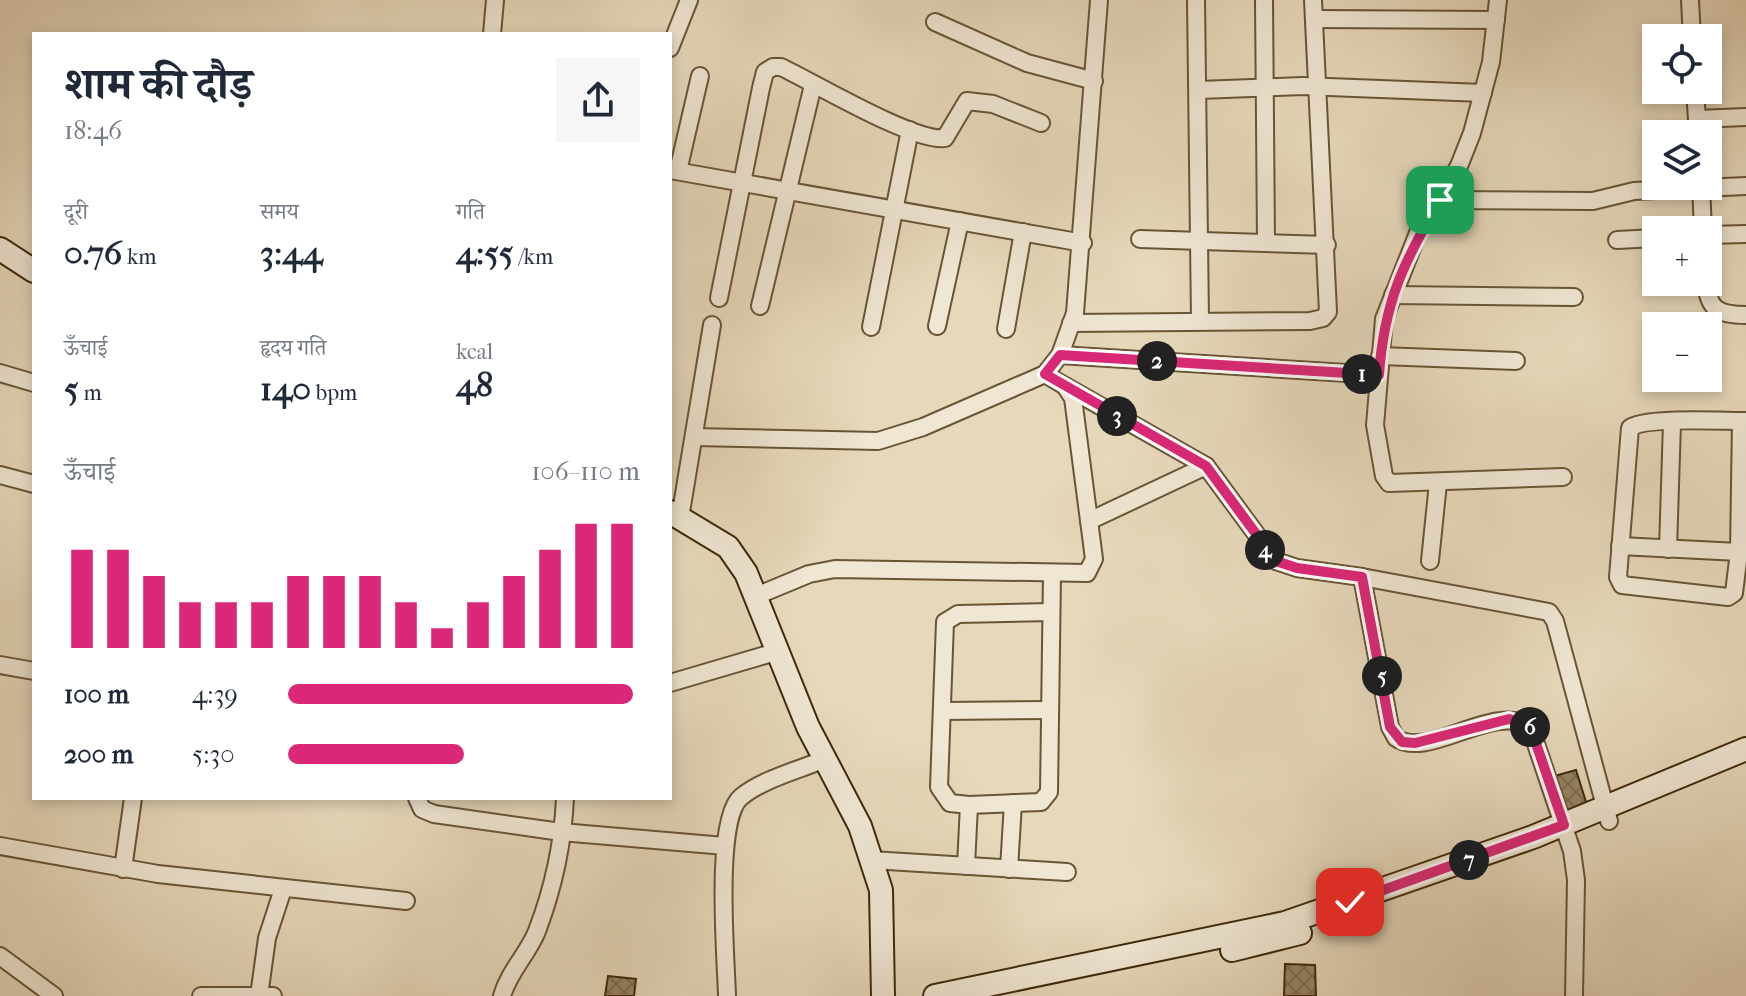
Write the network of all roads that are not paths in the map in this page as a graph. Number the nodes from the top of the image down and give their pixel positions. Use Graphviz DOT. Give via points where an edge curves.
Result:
graph roads {
  1 [pos="495,0"];
  2 [pos="689,0"];
  3 [pos="1099,0"];
  4 [pos="1196,0"];
  5 [pos="1264,0"];
  6 [pos="1313,0"];
  7 [pos="1498,0"];
  8 [pos="1690,0"];
  9 [pos="1314,19"];
  10 [pos="1496,20"];
  11 [pos="935,22"];
  12 [pos="1691,24"];
  13 [pos="492,32"];
  14 [pos="672,43"];
  15 [pos="700,76"];
  16 [pos="1094,81"];
  17 [pos="813,85"];
  18 [pos="1316,87"];
  19 [pos="1264,88"];
  20 [pos="1199,90"];
  21 [pos="1483,93"];
  22 [pos="1746,117"];
  23 [pos="1722,121"];
  24 [pos="1041,123"];
  25 [pos="910,130"];
  26 [pos="674,170"];
  27 [pos="740,182"];
  28 [pos="1722,186"];
  29 [pos="1746,186"];
  30 [pos="1642,190"];
  31 [pos="785,191"];
  32 [pos="1440,200"];
  33 [pos="893,209"];
  34 [pos="960,221"];
  35 [pos="1023,232"];
  36 [pos="1746,234"];
  37 [pos="1722,235"];
  38 [pos="1140,239"];
  39 [pos="1642,239"];
  40 [pos="1617,240"];
  41 [pos="1200,242"];
  42 [pos="1266,242"];
  43 [pos="1083,243"];
  44 [pos="1327,245"];
  45 [pos="0,249"];
  46 [pos="32,270"];
  47 [pos="1393,295"];
  48 [pos="1707,296"];
  49 [pos="1574,297"];
  50 [pos="719,298"];
  51 [pos="760,306"];
  52 [pos="1746,315"];
  53 [pos="1200,320"];
  54 [pos="1071,323"];
  55 [pos="712,325"];
  56 [pos="937,326"];
  57 [pos="871,327"];
  58 [pos="1006,329"];
  59 [pos="1060,355"];
  60 [pos="1380,356"];
  61 [pos="1516,361"];
  62 [pos="0,373"];
  63 [pos="1045,374"];
  64 [pos="1379,375"];
  65 [pos="32,382"];
  66 [pos="1065,386"];
  67 [pos="1744,421"];
  68 [pos="1672,423"];
  69 [pos="694,437"];
  70 [pos="1206,466"];
  71 [pos="0,475"];
  72 [pos="1563,477"];
  73 [pos="32,483"];
  74 [pos="1438,483"];
  75 [pos="675,515"];
  76 [pos="1089,521"];
  77 [pos="1620,546"];
  78 [pos="1668,549"];
  79 [pos="1739,552"];
  80 [pos="1430,561"];
  81 [pos="1052,574"];
  82 [pos="1362,577"];
  83 [pos="756,596"];
  84 [pos="1051,612"];
  85 [pos="779,651"];
  86 [pos="0,665"];
  87 [pos="32,671"];
  88 [pos="672,682"];
  89 [pos="1049,710"];
  90 [pos="942,711"];
  91 [pos="1746,749"];
  92 [pos="825,759"];
  93 [pos="1746,765"];
  94 [pos="133,800"];
  95 [pos="418,800"];
  96 [pos="565,800"];
  97 [pos="1013,803"];
  98 [pos="969,805"];
  99 [pos="1607,814"];
  100 [pos="561,832"];
  101 [pos="1566,832"];
  102 [pos="0,846"];
  103 [pos="725,846"];
  104 [pos="871,860"];
  105 [pos="966,866"];
  106 [pos="123,869"];
  107 [pos="1009,869"];
  108 [pos="1067,872"];
  109 [pos="283,889"];
  110 [pos="406,901"];
  111 [pos="0,956"];
  112 [pos="54,996"];
  113 [pos="201,996"];
  114 [pos="259,996"];
  115 [pos="273,996"];
  116 [pos="502,996"];
  117 [pos="727,996"];
  118 [pos="883,996"];
  119 [pos="935,996"];
  120 [pos="1008,996"];
  121 [pos="1574,996"];
  1 -- 13 [label="street"];
  2 -- 14 [label="street"];
  3 -- 16 [label="street"];
  4 -- 20 [label="street"];
  5 -- 19 [label="street"];
  6 -- 9 [label="street"];
  7 -- 10 [label="street"];
  8 -- 12 [label="street"];
  9 -- 10 [label="street"];
  9 -- 18 [label="street"];
  10 -- 21 [label="street"];
  11 -- 16 [label="street" via="1027,63"];
  15 -- 26 [label="street"];
  16 -- 43 [label="street"];
  17 -- 25 [label="street"];
  17 -- 27 [label="street" via="781,67 765,72"];
  17 -- 31 [label="street"];
  18 -- 19 [label="street"];
  18 -- 21 [label="street"];
  18 -- 44 [label="street"];
  19 -- 20 [label="street"];
  19 -- 42 [label="street"];
  20 -- 41 [label="street"];
  21 -- 32 [label="street" via="1459,166"];
  22 -- 23 [label="street"];
  24 -- 25 [label="street" via="976,100 962,106 945,138"];
  25 -- 33 [label="street"];
  26 -- 27 [label="street"];
  27 -- 31 [label="street"];
  27 -- 50 [label="street"];
  28 -- 29 [label="street"];
  30 -- 32 [label="street" via="1593,201"];
  31 -- 33 [label="street"];
  31 -- 51 [label="street"];
  32 -- 47 [label="street" via="1418,233"];
  33 -- 34 [label="street"];
  33 -- 57 [label="street"];
  34 -- 35 [label="street"];
  34 -- 56 [label="street"];
  35 -- 43 [label="street"];
  35 -- 58 [label="street"];
  36 -- 37 [label="street"];
  38 -- 41 [label="street"];
  39 -- 40 [label="street"];
  41 -- 42 [label="street"];
  41 -- 53 [label="street"];
  42 -- 44 [label="street"];
  43 -- 54 [label="street"];
  44 -- 53 [label="street" via="1329,295 1323,318"];
  45 -- 46 [label="street"];
  47 -- 49 [label="street"];
  47 -- 60 [label="street"];
  48 -- 52 [label="street" via="1714,309"];
  53 -- 54 [label="street"];
  54 -- 59 [label="street"];
  55 -- 69 [label="street"];
  59 -- 63 [label="street"];
  59 -- 64 [label="street"];
  60 -- 61 [label="street"];
  60 -- 64 [label="street"];
  62 -- 65 [label="street"];
  63 -- 66 [label="street"];
  63 -- 69 [label="street" via="878,441"];
  64 -- 74 [label="street" via="1375,425 1386,480"];
  66 -- 70 [label="street"];
  66 -- 76 [label="street" via="1073,398"];
  67 -- 68 [label="street"];
  67 -- 79 [label="street"];
  68 -- 77 [label="street" via="1630,428"];
  68 -- 78 [label="street"];
  69 -- 75 [label="street"];
  70 -- 76 [label="street"];
  70 -- 82 [label="street" via="1276,561"];
  71 -- 73 [label="street"];
  72 -- 74 [label="street"];
  74 -- 80 [label="street"];
  75 -- 83 [label="street" via="728,547"];
  76 -- 81 [label="street" via="1094,559 1090,569 1081,575"];
  77 -- 78 [label="street"];
  77 -- 79 [label="street" via="1622,585 1728,597 1736,590"];
  78 -- 79 [label="street"];
  81 -- 83 [label="street" via="835,569"];
  81 -- 84 [label="street"];
  82 -- 99 [label="street" via="1549,612"];
  82 -- 101 [label="street" via="1396,738 1415,743 1518,720 1530,726"];
  83 -- 85 [label="street"];
  84 -- 89 [label="street"];
  84 -- 90 [label="street" via="949,618 944,627"];
  85 -- 88 [label="street"];
  85 -- 92 [label="street"];
  86 -- 87 [label="street"];
  89 -- 90 [label="street"];
  89 -- 97 [label="street" via="1047,798"];
  90 -- 98 [label="street" via="939,787 950,803"];
  91 -- 99 [label="street"];
  92 -- 103 [label="street" via="739,799 727,820"];
  92 -- 104 [label="street" via="860,826"];
  93 -- 99 [label="street"];
  94 -- 106 [label="street"];
  95 -- 100 [label="street" via="425,812"];
  96 -- 100 [label="street"];
  97 -- 98 [label="street"];
  97 -- 107 [label="street"];
  98 -- 105 [label="street"];
  99 -- 101 [label="street"];
  100 -- 103 [label="street"];
  100 -- 116 [label="street" via="536,934"];
  101 -- 119 [label="street" via="1285,923"];
  101 -- 120 [label="street" via="1280,940"];
  101 -- 121 [label="street" via="1576,880"];
  102 -- 106 [label="street"];
  103 -- 117 [label="street"];
  104 -- 105 [label="street"];
  104 -- 118 [label="street" via="881,890"];
  105 -- 107 [label="street"];
  106 -- 109 [label="street"];
  107 -- 108 [label="street"];
  109 -- 110 [label="street"];
  109 -- 114 [label="street" via="267,938"];
  111 -- 112 [label="street"];
  113 -- 114 [label="street"];
  114 -- 115 [label="street"];
}
